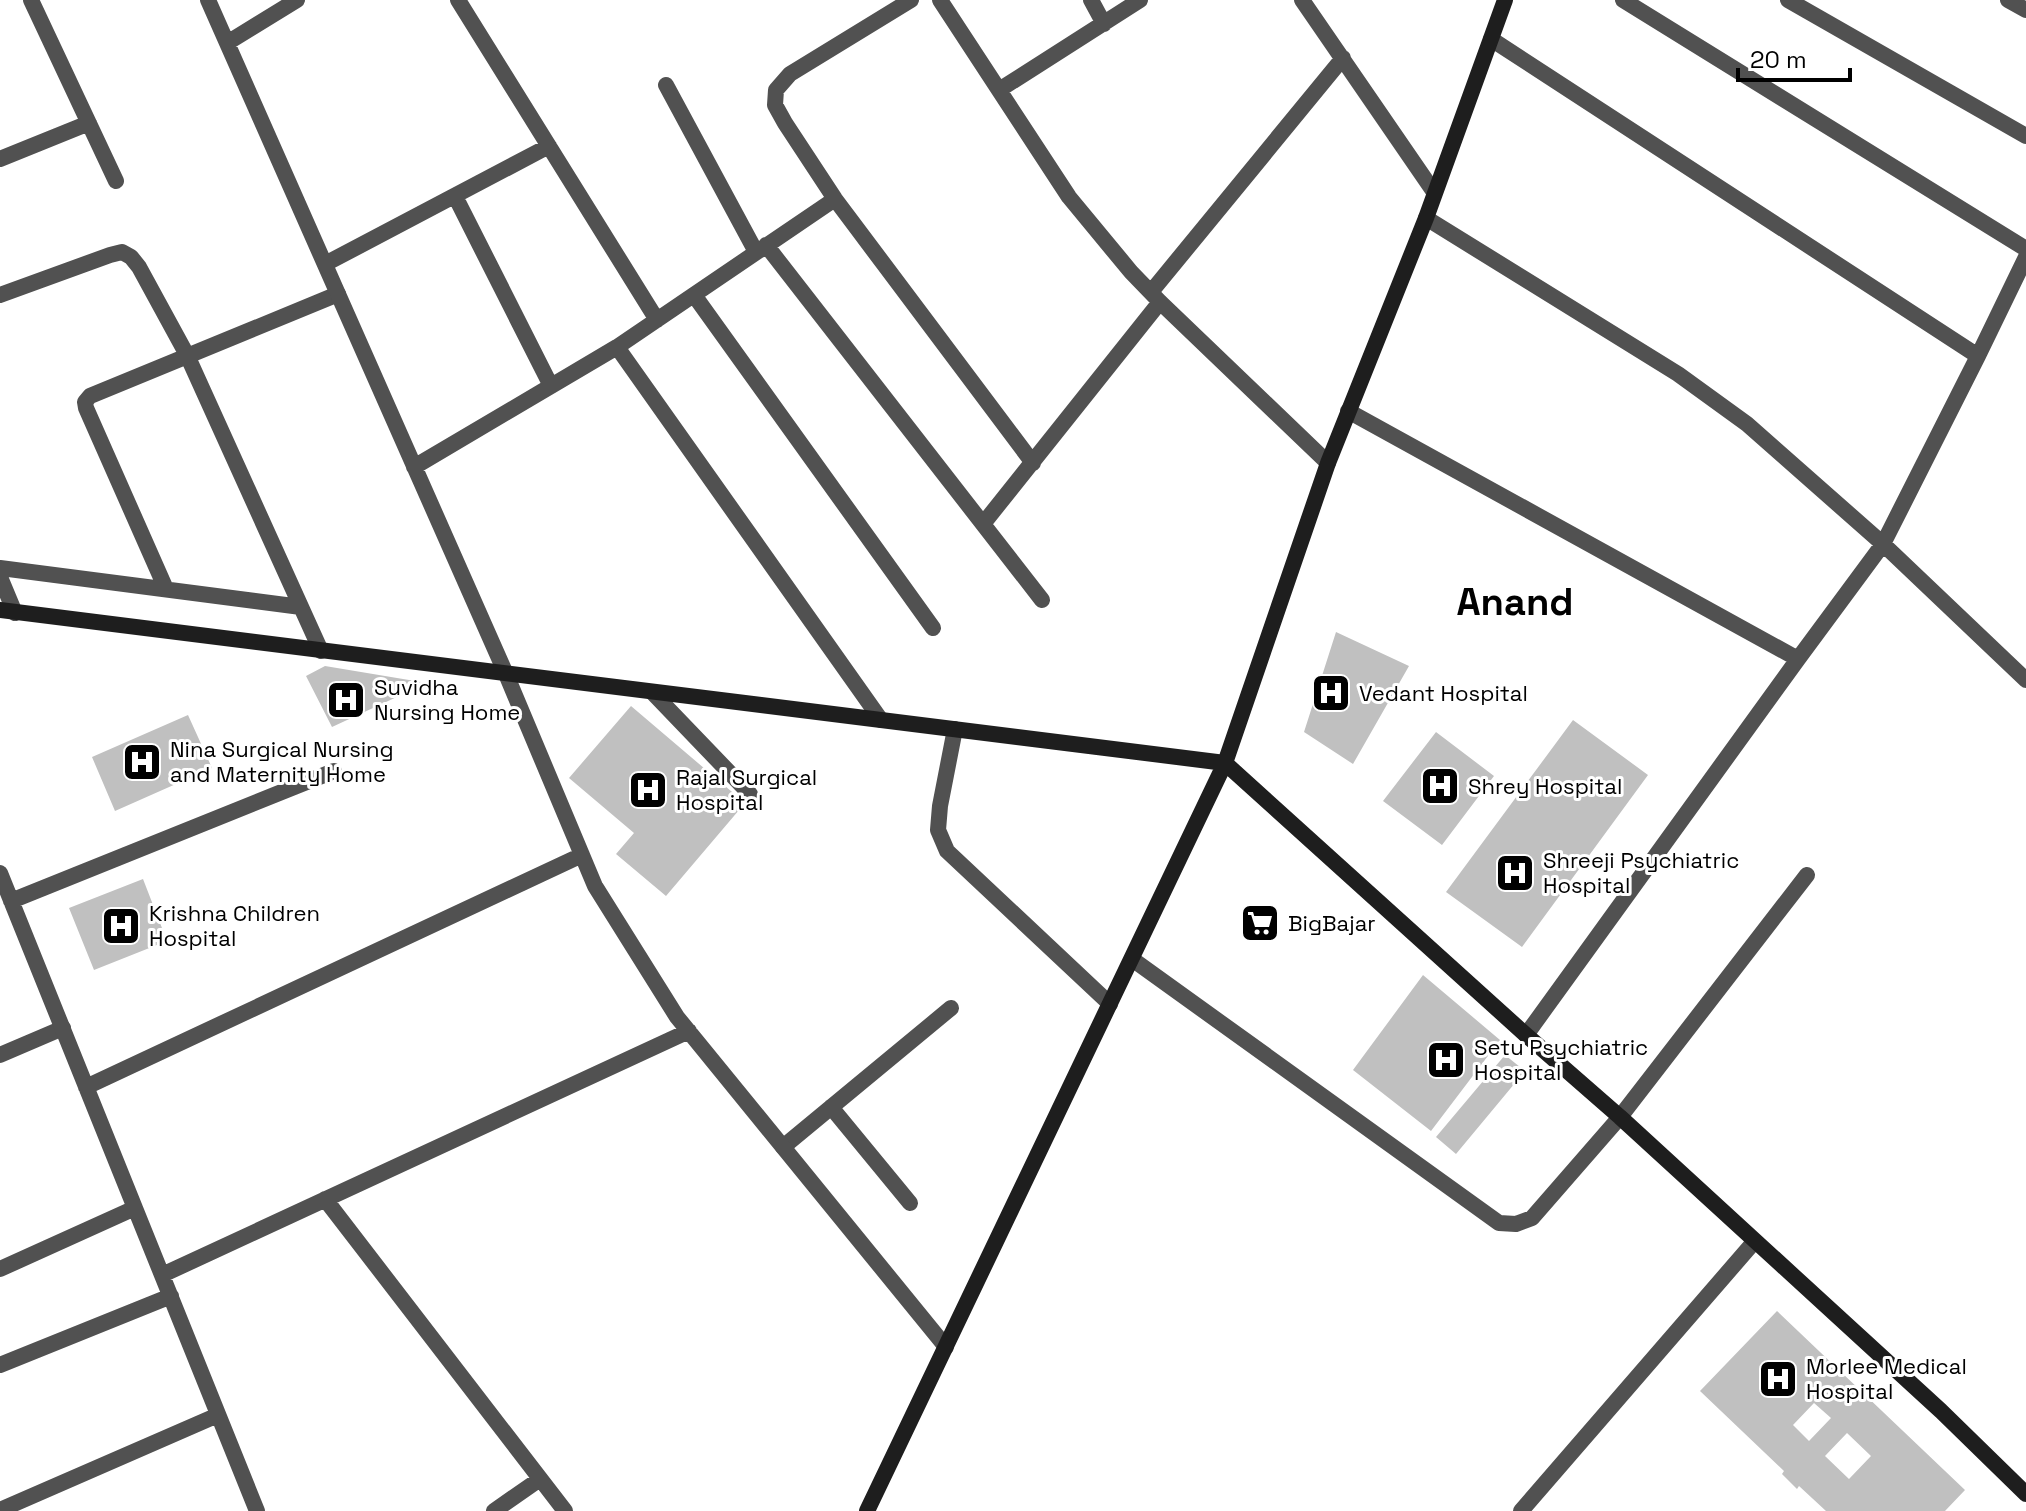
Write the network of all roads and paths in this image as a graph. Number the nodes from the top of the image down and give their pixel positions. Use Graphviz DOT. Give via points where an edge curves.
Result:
graph roads {
  1 [pos="31,0"];
  2 [pos="208,0"];
  3 [pos="297,0"];
  4 [pos="458,0"];
  5 [pos="911,0"];
  6 [pos="940,0"];
  7 [pos="1091,0"];
  8 [pos="1140,0"];
  9 [pos="1302,0"];
  10 [pos="1505,0"];
  11 [pos="1623,0"];
  12 [pos="1788,0"];
  13 [pos="2008,0"];
  14 [pos="1814,6"];
  15 [pos="2026,10"];
  16 [pos="1104,24"];
  17 [pos="1491,39"];
  18 [pos="227,43"];
  19 [pos="1343,58"];
  20 [pos="666,85"];
  21 [pos="999,90"];
  22 [pos="89,123"];
  23 [pos="2026,136"];
  24 [pos="549,146"];
  25 [pos="0,159"];
  26 [pos="116,181"];
  27 [pos="1434,192"];
  28 [pos="455,196"];
  29 [pos="835,199"];
  30 [pos="1426,218"];
  31 [pos="761,249"];
  32 [pos="2026,249"];
  33 [pos="2026,257"];
  34 [pos="325,264"];
  35 [pos="338,294"];
  36 [pos="0,295"];
  37 [pos="694,295"];
  38 [pos="1156,297"];
  39 [pos="657,320"];
  40 [pos="617,347"];
  41 [pos="187,355"];
  42 [pos="1978,356"];
  43 [pos="551,386"];
  44 [pos="1348,411"];
  45 [pos="1033,463"];
  46 [pos="1328,463"];
  47 [pos="414,467"];
  48 [pos="983,524"];
  49 [pos="1883,544"];
  50 [pos="0,568"];
  51 [pos="0,577"];
  52 [pos="166,589"];
  53 [pos="1042,600"];
  54 [pos="301,607"];
  55 [pos="7,612"];
  56 [pos="933,628"];
  57 [pos="321,651"];
  58 [pos="1798,659"];
  59 [pos="506,674"];
  60 [pos="2026,680"];
  61 [pos="652,692"];
  62 [pos="881,720"];
  63 [pos="955,729"];
  64 [pos="1225,763"];
  65 [pos="334,771"];
  66 [pos="750,794"];
  67 [pos="582,855"];
  68 [pos="0,873"];
  69 [pos="1807,875"];
  70 [pos="11,901"];
  71 [pos="1132,959"];
  72 [pos="1110,1004"];
  73 [pos="951,1008"];
  74 [pos="63,1028"];
  75 [pos="689,1031"];
  76 [pos="1526,1035"];
  77 [pos="0,1055"];
  78 [pos="86,1087"];
  79 [pos="831,1107"];
  80 [pos="1620,1117"];
  81 [pos="783,1147"];
  82 [pos="325,1199"];
  83 [pos="910,1203"];
  84 [pos="135,1208"];
  85 [pos="1754,1242"];
  86 [pos="0,1269"];
  87 [pos="162,1275"];
  88 [pos="171,1296"];
  89 [pos="946,1347"];
  90 [pos="0,1365"];
  91 [pos="218,1415"];
  92 [pos="540,1479"];
  93 [pos="2026,1494"];
  94 [pos="0,1510"];
  95 [pos="257,1511"];
  96 [pos="494,1511"];
  97 [pos="565,1511"];
  98 [pos="867,1511"];
  99 [pos="1521,1511"];
  1 -- 22 [label="street"];
  2 -- 18 [label="street"];
  3 -- 18 [label="street"];
  4 -- 24 [label="street"];
  5 -- 29 [label="street" via="790,74 776,90 775,105"];
  6 -- 21 [label="street"];
  7 -- 16 [label="street"];
  8 -- 16 [label="street"];
  9 -- 19 [label="street"];
  10 -- 17 [label="street"];
  11 -- 32 [label="street"];
  12 -- 14 [label="street"];
  13 -- 15 [label="street"];
  14 -- 23 [label="street"];
  16 -- 21 [label="street"];
  17 -- 27 [label="street"];
  17 -- 42 [label="street"];
  18 -- 34 [label="street"];
  19 -- 27 [label="street"];
  19 -- 38 [label="street"];
  20 -- 31 [label="street"];
  21 -- 38 [label="street" via="1069,197"];
  22 -- 25 [label="street"];
  22 -- 26 [label="street"];
  24 -- 28 [label="street"];
  24 -- 39 [label="street"];
  27 -- 30 [label="street"];
  28 -- 34 [label="street"];
  28 -- 43 [label="street"];
  29 -- 31 [label="street"];
  29 -- 45 [label="street"];
  30 -- 44 [label="street"];
  30 -- 49 [label="street" via="1678,374 1747,424"];
  31 -- 37 [label="street"];
  31 -- 48 [label="street"];
  33 -- 42 [label="street"];
  34 -- 35 [label="street"];
  35 -- 41 [label="street"];
  35 -- 47 [label="street"];
  36 -- 41 [label="street" via="122,252 139,267"];
  37 -- 39 [label="street"];
  37 -- 56 [label="street"];
  38 -- 45 [label="street"];
  38 -- 46 [label="street"];
  39 -- 40 [label="street"];
  40 -- 43 [label="street"];
  40 -- 62 [label="street"];
  41 -- 52 [label="street" via="85,402"];
  41 -- 54 [label="street"];
  42 -- 49 [label="street"];
  43 -- 47 [label="street"];
  44 -- 46 [label="street"];
  44 -- 58 [label="street"];
  45 -- 48 [label="street"];
  46 -- 64 [label="street"];
  47 -- 59 [label="street"];
  48 -- 53 [label="street"];
  49 -- 58 [label="street"];
  49 -- 60 [label="street"];
  50 -- 52 [label="street"];
  51 -- 55 [label="street"];
  52 -- 54 [label="street"];
  54 -- 57 [label="street"];
  55 -- 57 [label="street"];
  57 -- 59 [label="street"];
  58 -- 76 [label="street"];
  59 -- 61 [label="street"];
  59 -- 67 [label="street"];
  61 -- 62 [label="street"];
  61 -- 66 [label="street"];
  62 -- 63 [label="street"];
  63 -- 64 [label="street"];
  63 -- 72 [label="street" via="938,830 947,851"];
  64 -- 71 [label="street"];
  64 -- 76 [label="street"];
  65 -- 70 [label="street"];
  67 -- 75 [label="street" via="595,886"];
  67 -- 78 [label="street"];
  68 -- 70 [label="street"];
  69 -- 80 [label="street"];
  70 -- 74 [label="street"];
  71 -- 72 [label="street"];
  71 -- 80 [label="street" via="1499,1223 1532,1218"];
  72 -- 89 [label="street"];
  73 -- 79 [label="street"];
  74 -- 77 [label="street"];
  74 -- 78 [label="street"];
  75 -- 81 [label="street"];
  75 -- 82 [label="street"];
  76 -- 80 [label="street"];
  78 -- 84 [label="street"];
  79 -- 81 [label="street"];
  79 -- 83 [label="street"];
  80 -- 85 [label="street"];
  81 -- 89 [label="street"];
  82 -- 87 [label="street"];
  82 -- 92 [label="street"];
  84 -- 86 [label="street"];
  84 -- 87 [label="street"];
  85 -- 93 [label="street"];
  85 -- 99 [label="street"];
  87 -- 88 [label="street"];
  88 -- 90 [label="street"];
  88 -- 91 [label="street"];
  89 -- 98 [label="street"];
  91 -- 94 [label="street"];
  91 -- 95 [label="street"];
  92 -- 96 [label="street"];
  92 -- 97 [label="street"];
}
